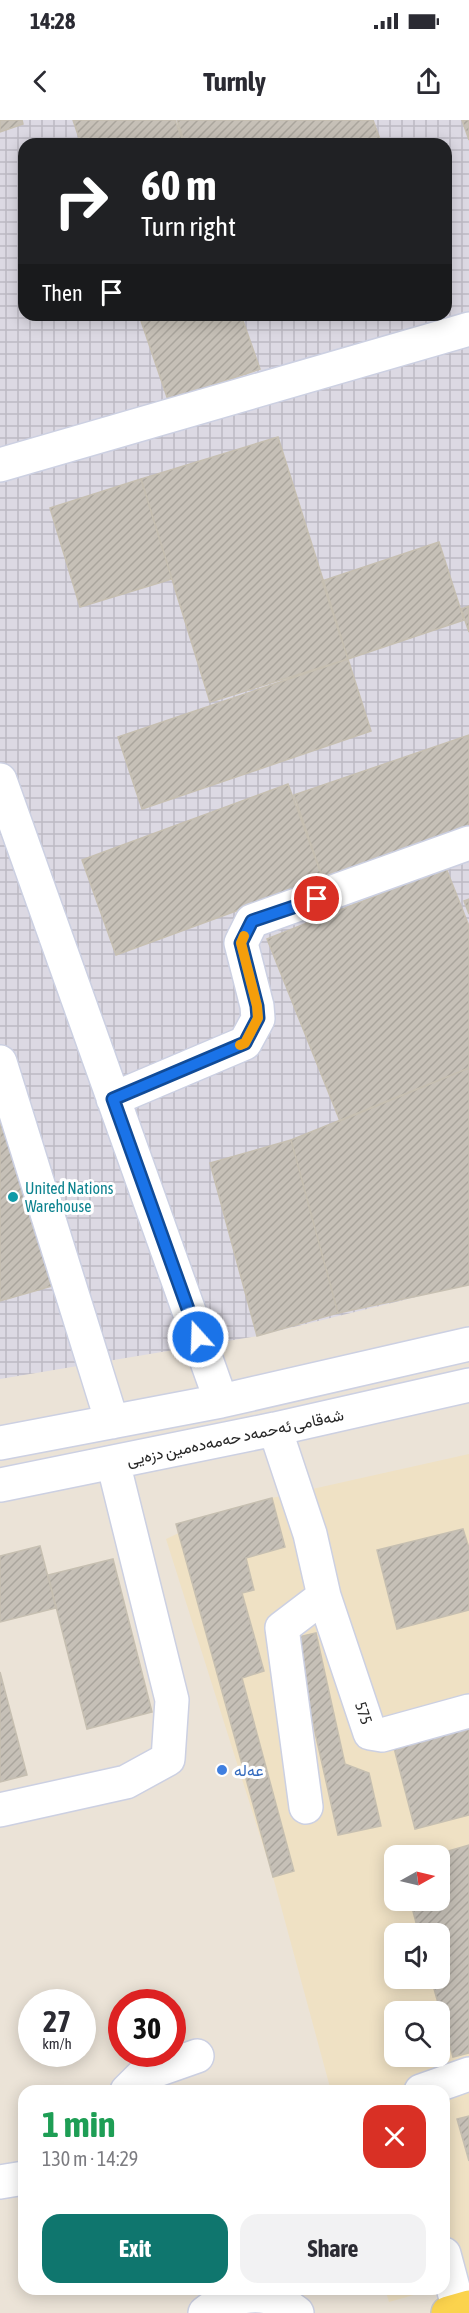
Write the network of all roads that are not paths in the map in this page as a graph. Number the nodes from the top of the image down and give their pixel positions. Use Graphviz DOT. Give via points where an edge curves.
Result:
graph roads {
  1 [pos="469,329"];
  2 [pos="0,465"];
  3 [pos="0,780"];
  4 [pos="10,841"];
  5 [pos="469,843"];
  6 [pos="0,1062"];
  7 [pos="113,1099"];
  8 [pos="469,1344"];
  9 [pos="469,1385"];
  10 [pos="221,1401"];
  11 [pos="112,1422"];
  12 [pos="275,1429"];
  13 [pos="0,1443"];
  14 [pos="113,1462"];
  15 [pos="0,1485"];
  16 [pos="324,1596"];
  17 [pos="469,1711"];
  18 [pos="306,1807"];
  19 [pos="0,1810"];
  20 [pos="197,2056"];
  21 [pos="469,2074"];
  22 [pos="133,2085"];
  23 [pos="438,2085"];
  24 [pos="18,2179"];
  25 [pos="0,2182"];
  26 [pos="450,2276"];
  27 [pos="459,2310"];
  28 [pos="205,2313"];
  29 [pos="297,2313"];
  1 -- 2 [label="street"];
  3 -- 4 [label="street"];
  4 -- 7 [label="street"];
  5 -- 7 [label="street" via="252,921 241,943 258,1018 245,1043"];
  6 -- 11 [label="street"];
  7 -- 10 [label="street"];
  8 -- 10 [label="street"];
  9 -- 12 [label="street, شەقامی ئەحمەد حەمەدەمین دزەیی"];
  10 -- 11 [label="street"];
  11 -- 13 [label="street"];
  12 -- 14 [label="street, شەقامی ئەحمەد حەمەدەمین دزەیی"];
  12 -- 16 [label="street" via="310,1534"];
  14 -- 15 [label="street, شەقامی ئەحمەد حەمەدەمین دزەیی"];
  14 -- 19 [label="street" via="172,1700 168,1759 126,1782"];
  16 -- 17 [label="street, 575" via="370,1733 382,1735"];
  16 -- 18 [label="street" via="282,1629"];
  20 -- 22 [label="street" via="143,2075"];
  21 -- 23 [label="street"];
  24 -- 25 [label="street"];
  26 -- 27 [label="street"];
  28 -- 29 [label="street" via="214,2305 248,2295 273,2298"];
}
